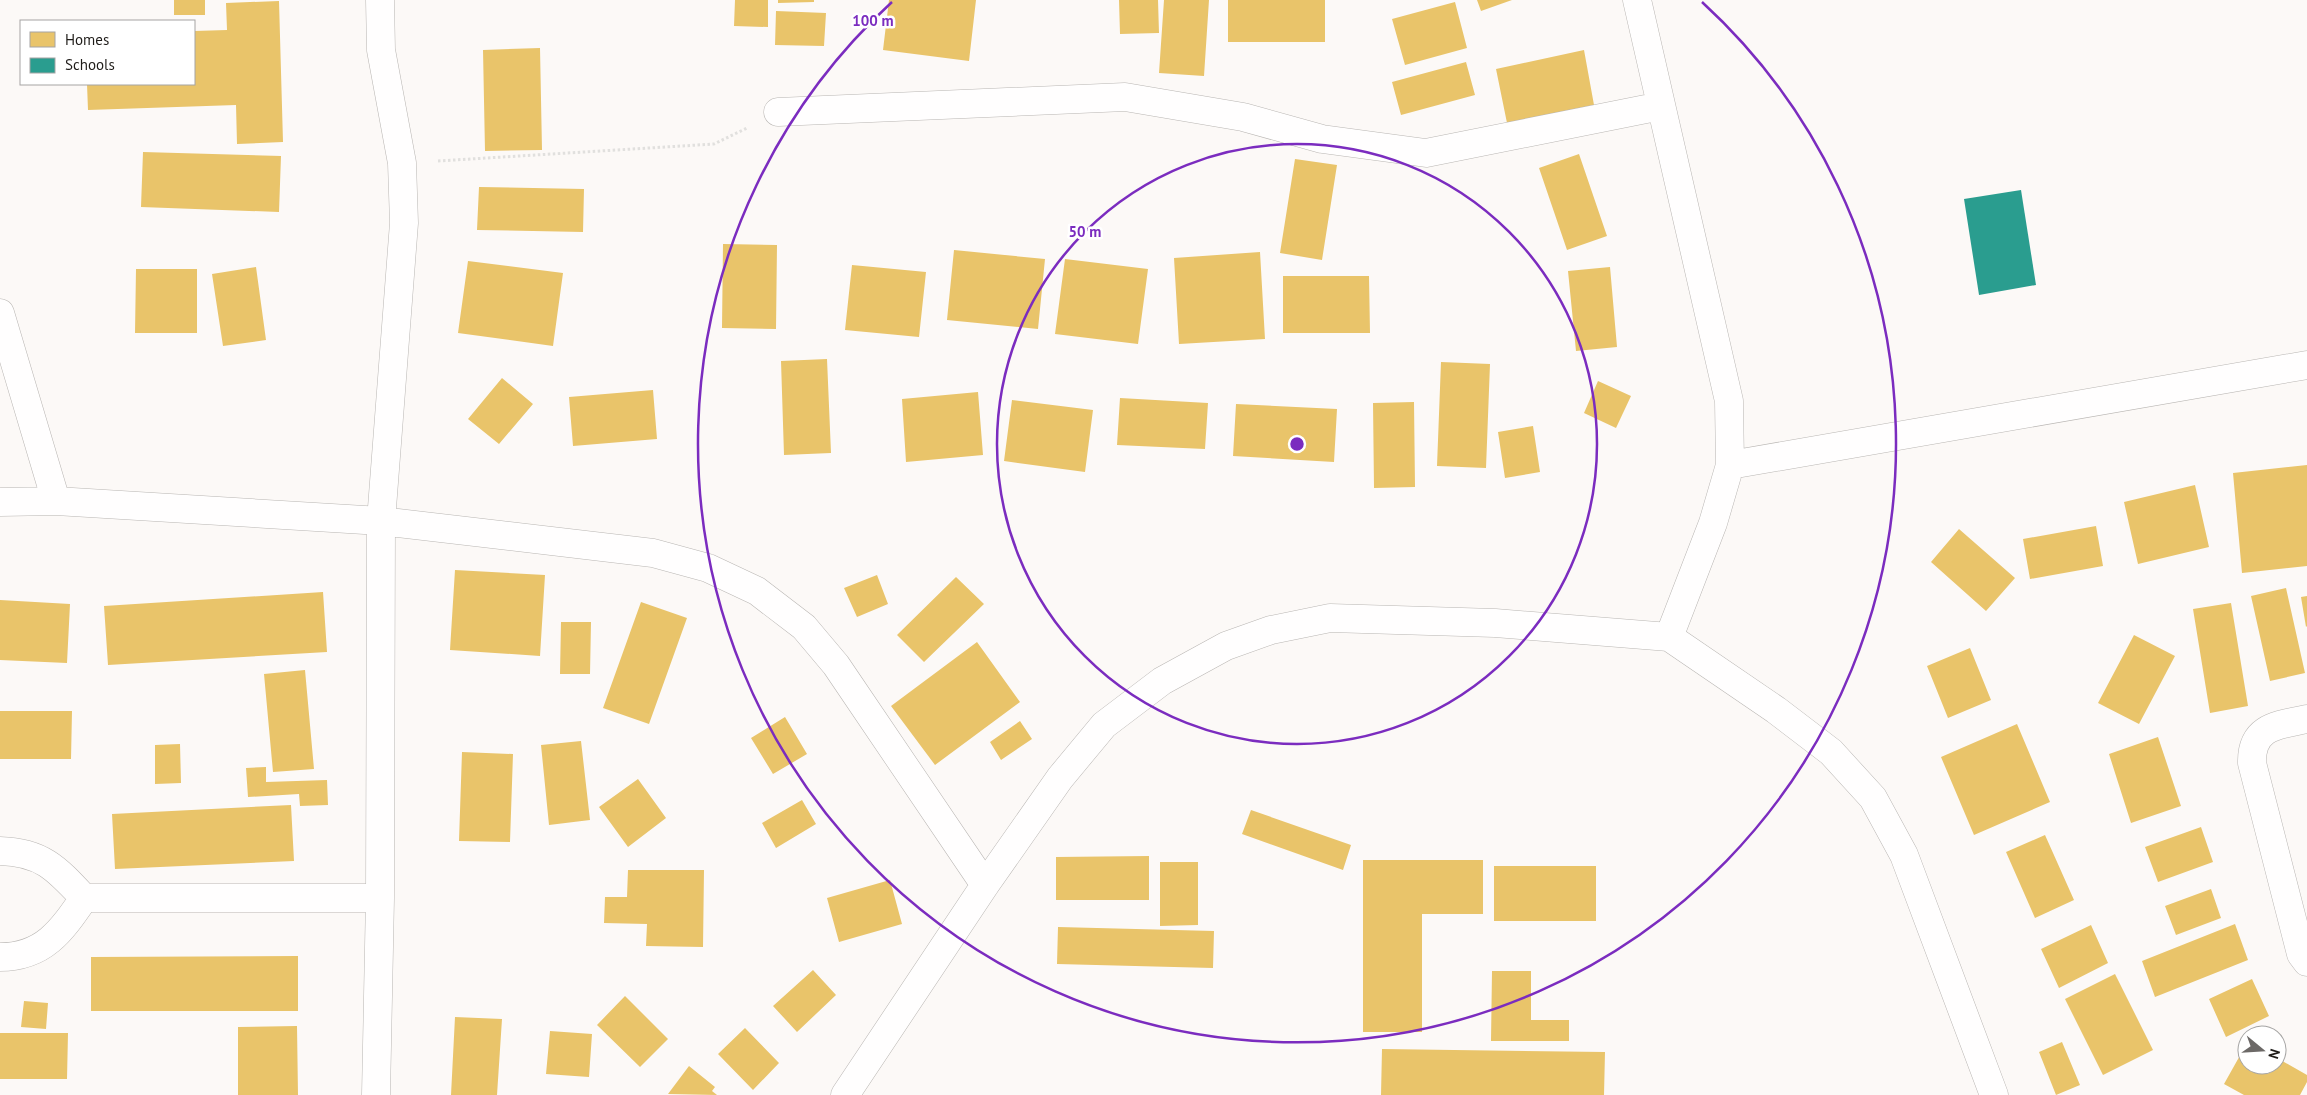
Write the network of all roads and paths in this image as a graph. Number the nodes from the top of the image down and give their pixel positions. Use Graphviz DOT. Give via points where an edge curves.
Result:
graph roads {
  1 [pos="380,0"];
  2 [pos="1637,0"];
  3 [pos="1661,106"];
  4 [pos="778,112"];
  5 [pos="402,163"];
  6 [pos="0,313"];
  7 [pos="2307,365"];
  8 [pos="1730,465"];
  9 [pos="56,501"];
  10 [pos="0,502"];
  11 [pos="381,521"];
  12 [pos="1668,637"];
  13 [pos="2307,719"];
  14 [pos="0,851"];
  15 [pos="985,885"];
  16 [pos="84,898"];
  17 [pos="380,898"];
  18 [pos="0,957"];
  19 [pos="2307,962"];
  20 [pos="376,1095"];
  21 [pos="845,1095"];
  22 [pos="1994,1095"];
  1 -- 5 [label="street" via="381,50"];
  2 -- 3 [label="street"];
  3 -- 4 [label="street" via="1426,153 1322,139 1243,117 1125,97"];
  3 -- 8 [label="street" via="1729,401"];
  4 -- 5 [label="path" via="714,144"];
  5 -- 11 [label="street" via="404,223"];
  6 -- 9 [label="street"];
  7 -- 8 [label="street"];
  8 -- 12 [label="street" via="1713,523"];
  9 -- 10 [label="street"];
  9 -- 11 [label="street"];
  11 -- 15 [label="street" via="653,552 708,568 757,591 804,627 836,665"];
  11 -- 17 [label="street"];
  12 -- 15 [label="street" via="1495,623 1330,618 1271,630 1226,646 1162,681 1104,725 1060,778"];
  12 -- 22 [label="street" via="1776,710 1831,752 1873,798 1904,855"];
  13 -- 19 [label="street" via="2273,726 2257,736 2251,749 2301,954"];
  14 -- 16 [label="street" via="18,852 44,860"];
  15 -- 21 [label="street"];
  16 -- 17 [label="street"];
  16 -- 18 [label="street" via="60,932 39,948"];
  17 -- 20 [label="street"];
}
